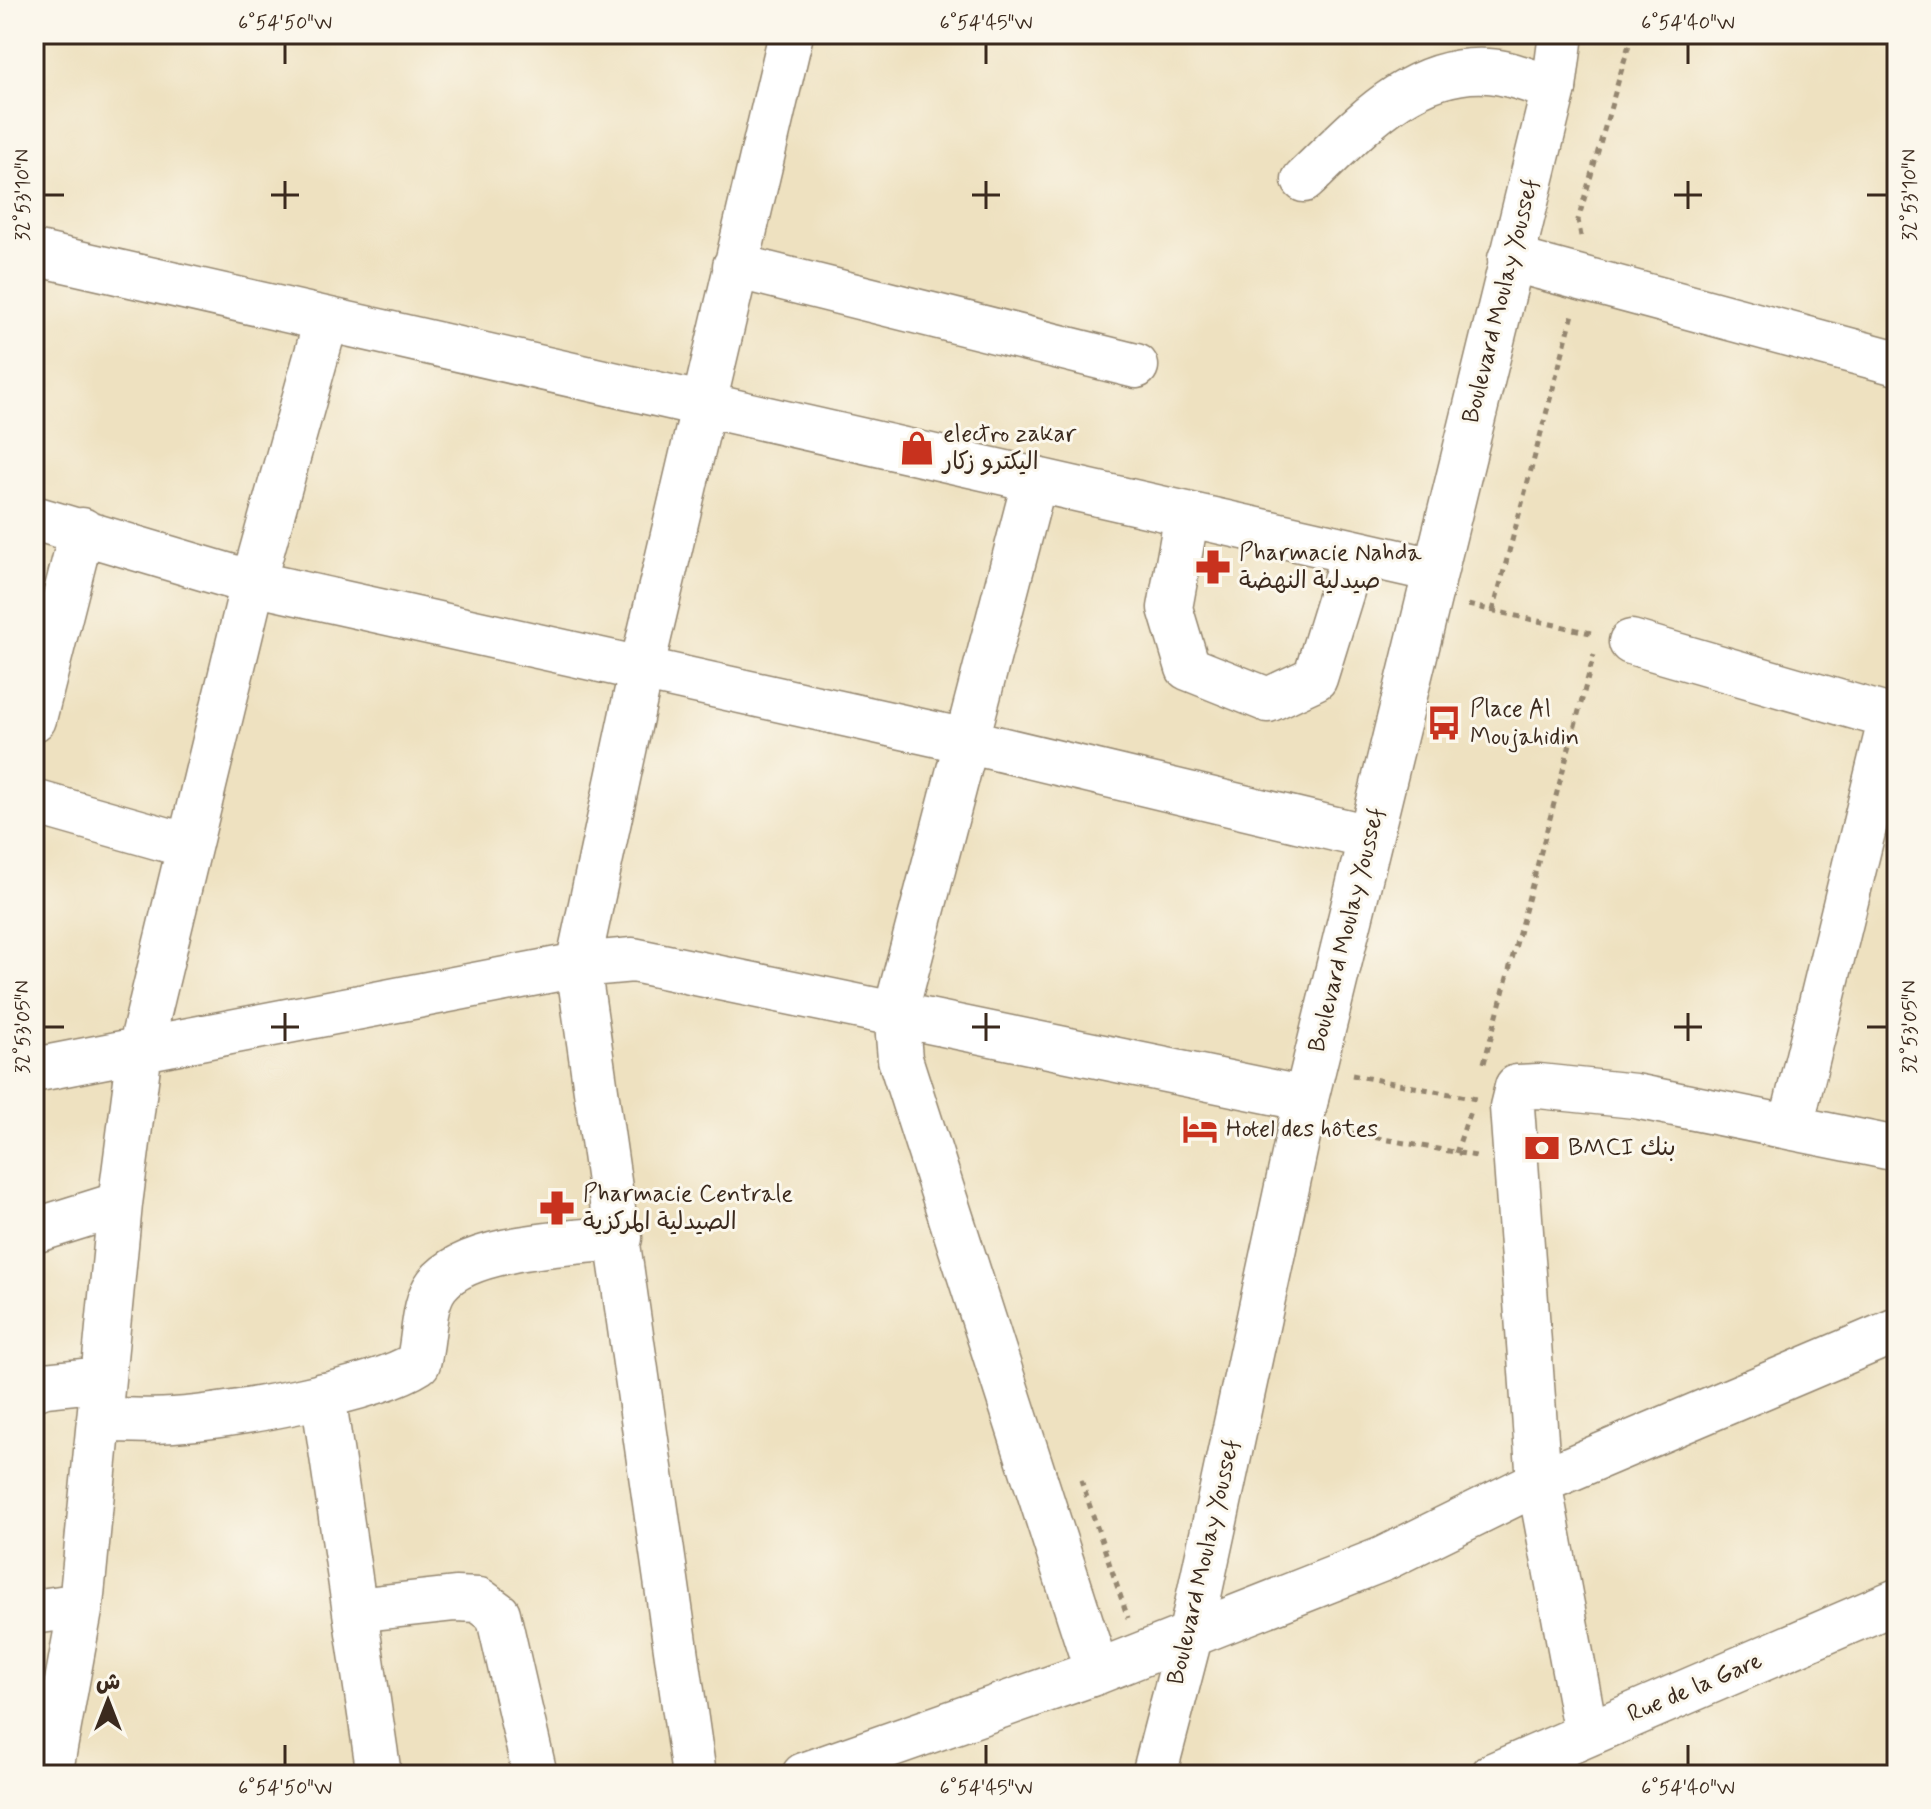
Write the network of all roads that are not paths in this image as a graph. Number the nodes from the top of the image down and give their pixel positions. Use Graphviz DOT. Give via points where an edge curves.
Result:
graph roads {
  1 [pos="791,34"];
  2 [pos="1561,34"];
  3 [pos="1581,34"];
  4 [pos="1554,88"];
  5 [pos="1304,180"];
  6 [pos="34,253"];
  7 [pos="1510,259"];
  8 [pos="735,266"];
  9 [pos="326,321"];
  10 [pos="1897,363"];
  11 [pos="1136,366"];
  12 [pos="702,405"];
  13 [pos="1035,479"];
  14 [pos="1187,514"];
  15 [pos="34,518"];
  16 [pos="82,530"];
  17 [pos="1354,552"];
  18 [pos="1431,582"];
  19 [pos="253,583"];
  20 [pos="1616,639"];
  21 [pos="641,671"];
  22 [pos="1894,718"];
  23 [pos="34,719"];
  24 [pos="966,741"];
  25 [pos="34,802"];
  26 [pos="1369,837"];
  27 [pos="189,846"];
  28 [pos="578,965"];
  29 [pos="896,1011"];
  30 [pos="140,1050"];
  31 [pos="34,1070"];
  32 [pos="1303,1111"];
  33 [pos="1791,1126"];
  34 [pos="1897,1149"];
  35 [pos="120,1204"];
  36 [pos="34,1231"];
  37 [pos="620,1238"];
  38 [pos="1897,1330"];
  39 [pos="34,1389"];
  40 [pos="323,1395"];
  41 [pos="101,1399"];
  42 [pos="1539,1482"];
  43 [pos="1897,1601"];
  44 [pos="81,1605"];
  45 [pos="35,1607"];
  46 [pos="355,1610"];
  47 [pos="1190,1637"];
  48 [pos="1092,1656"];
  49 [pos="1586,1734"];
  50 [pos="50,1775"];
  51 [pos="379,1775"];
  52 [pos="535,1775"];
  53 [pos="694,1775"];
  54 [pos="804,1775"];
  55 [pos="1154,1775"];
  56 [pos="1493,1775"];
  1 -- 8 [label="street"];
  2 -- 4 [label="street, Boulevard Moulay Youssef"];
  3 -- 4 [label="street, Boulevard Moulay Youssef"];
  4 -- 5 [label="street" via="1489,71 1442,75 1390,100"];
  4 -- 7 [label="street, Boulevard Moulay Youssef"];
  6 -- 9 [label="street"];
  7 -- 10 [label="street"];
  7 -- 18 [label="street, Boulevard Moulay Youssef"];
  8 -- 11 [label="street"];
  8 -- 12 [label="street"];
  9 -- 12 [label="street"];
  9 -- 19 [label="street"];
  12 -- 13 [label="street"];
  12 -- 21 [label="street"];
  13 -- 14 [label="street"];
  13 -- 24 [label="street"];
  14 -- 17 [label="street"];
  14 -- 17 [label="street" via="1170,608 1188,668 1268,700 1315,678"];
  15 -- 16 [label="street"];
  16 -- 19 [label="street"];
  16 -- 23 [label="street"];
  17 -- 18 [label="street"];
  18 -- 26 [label="street, Boulevard Moulay Youssef"];
  19 -- 21 [label="street"];
  19 -- 27 [label="street"];
  20 -- 22 [label="street"];
  21 -- 24 [label="street"];
  21 -- 28 [label="street"];
  22 -- 33 [label="street"];
  24 -- 26 [label="street"];
  24 -- 29 [label="street"];
  25 -- 27 [label="street"];
  26 -- 32 [label="street, Boulevard Moulay Youssef"];
  27 -- 30 [label="street"];
  28 -- 29 [label="street" via="633,960"];
  28 -- 30 [label="street"];
  28 -- 37 [label="street"];
  29 -- 32 [label="street"];
  29 -- 48 [label="street" via="900,1059"];
  30 -- 31 [label="street"];
  30 -- 35 [label="street"];
  32 -- 47 [label="street, Boulevard Moulay Youssef"];
  33 -- 34 [label="street"];
  33 -- 42 [label="street" via="1635,1096 1517,1087 1516,1163"];
  35 -- 36 [label="street"];
  35 -- 41 [label="street"];
  37 -- 40 [label="street" via="509,1249 455,1271 438,1284 430,1300 418,1363 401,1374"];
  37 -- 53 [label="street"];
  38 -- 42 [label="street"];
  39 -- 41 [label="street"];
  40 -- 41 [label="street" via="174,1420"];
  40 -- 46 [label="street"];
  41 -- 44 [label="street"];
  42 -- 47 [label="street" via="1383,1559"];
  42 -- 49 [label="street"];
  43 -- 49 [label="street, Rue de la Gare"];
  44 -- 45 [label="street"];
  44 -- 50 [label="street"];
  46 -- 51 [label="street"];
  46 -- 52 [label="street" via="455,1599 479,1600 498,1614"];
  47 -- 48 [label="street"];
  47 -- 55 [label="street, Boulevard Moulay Youssef"];
  48 -- 54 [label="street"];
  49 -- 56 [label="street, Rue de la Gare"];
}
